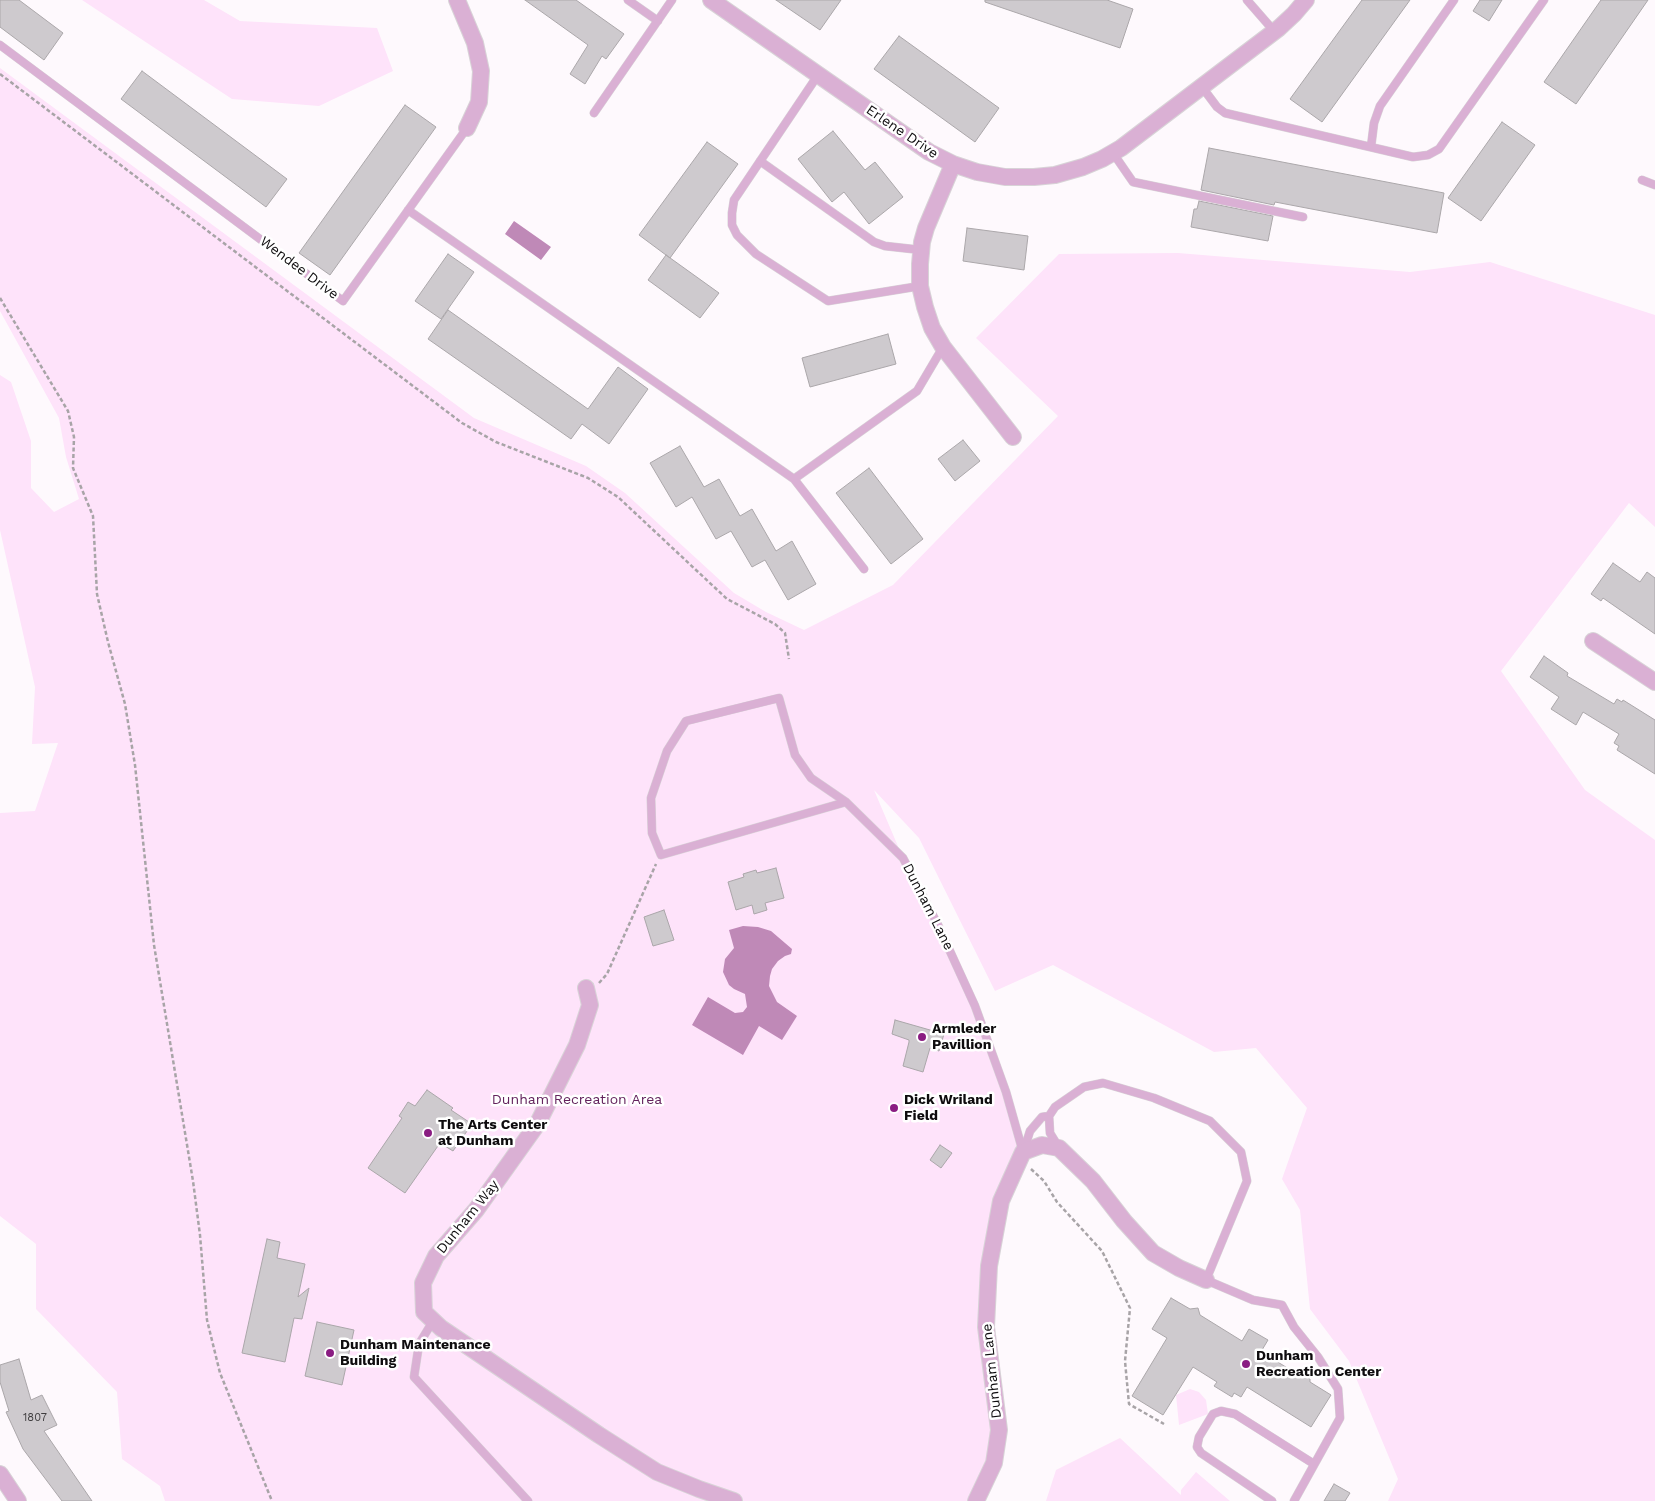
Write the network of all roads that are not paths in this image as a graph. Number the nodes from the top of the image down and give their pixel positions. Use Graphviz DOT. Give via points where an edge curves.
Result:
graph roads {
  1 [pos="457,0"];
  2 [pos="628,0"];
  3 [pos="672,0"];
  4 [pos="710,0"];
  5 [pos="1247,0"];
  6 [pos="1306,0"];
  7 [pos="1454,0"];
  8 [pos="1544,0"];
  9 [pos="658,21"];
  10 [pos="1274,32"];
  11 [pos="0,45"];
  12 [pos="818,75"];
  13 [pos="1202,87"];
  14 [pos="594,113"];
  15 [pos="467,128"];
  16 [pos="1371,147"];
  17 [pos="1114,153"];
  18 [pos="760,161"];
  19 [pos="953,164"];
  20 [pos="1642,180"];
  21 [pos="1655,186"];
  22 [pos="408,210"];
  23 [pos="1303,217"];
  24 [pos="921,250"];
  25 [pos="920,286"];
  26 [pos="943,347"];
  27 [pos="1013,437"];
  28 [pos="794,479"];
  29 [pos="864,569"];
  30 [pos="1593,641"];
  31 [pos="1655,682"];
  32 [pos="846,802"];
  33 [pos="586,988"];
  34 [pos="1049,1116"];
  35 [pos="1058,1148"];
  36 [pos="1025,1159"];
  37 [pos="1206,1280"];
  38 [pos="433,1321"];
  39 [pos="1314,1464"];
  40 [pos="0,1474"];
  41 [pos="18,1501"];
  42 [pos="528,1501"];
  43 [pos="734,1501"];
  44 [pos="976,1501"];
  45 [pos="1272,1501"];
  46 [pos="1294,1501"];
  1 -- 15 [label="street, Wendee Drive" via="475,43 481,70 479,102"];
  2 -- 9 [label="lane"];
  3 -- 9 [label="lane"];
  4 -- 12 [label="street, Erlene Drive"];
  5 -- 10 [label="lane"];
  6 -- 10 [label="street, Erlene Drive"];
  7 -- 16 [label="lane" via="1380,106"];
  8 -- 16 [label="lane" via="1439,149 1413,157"];
  9 -- 14 [label="lane"];
  10 -- 13 [label="street, Erlene Drive"];
  11 -- 22 [label="lane, Wendee Drive" via="343,301"];
  12 -- 18 [label="lane"];
  12 -- 19 [label="street, Erlene Drive" via="929,152"];
  13 -- 16 [label="lane" via="1225,113"];
  13 -- 17 [label="street, Erlene Drive"];
  15 -- 22 [label="lane, Wendee Drive"];
  17 -- 19 [label="street, Erlene Drive" via="1083,168 1034,177 1005,177"];
  17 -- 23 [label="lane" via="1133,182"];
  18 -- 24 [label="lane" via="874,242"];
  18 -- 25 [label="lane" via="734,200 732,213 732,225 737,235 756,254 828,301"];
  19 -- 24 [label="street" via="926,228"];
  20 -- 21 [label="lane"];
  22 -- 28 [label="lane"];
  24 -- 25 [label="street"];
  25 -- 26 [label="street" via="932,328"];
  26 -- 27 [label="street"];
  26 -- 28 [label="lane" via="917,391"];
  28 -- 29 [label="lane"];
  30 -- 31 [label="street"];
  32 -- 32 [label="lane, Dunham Lane" via="811,778 795,755 779,698 686,721 667,752 652,798 652,833 661,855"];
  32 -- 36 [label="lane, Dunham Lane" via="903,858 938,925 975,1006 1006,1092"];
  33 -- 38 [label="street, Dunham Way" via="590,1005 577,1045 538,1123 476,1210 436,1256 423,1283 424,1312"];
  34 -- 35 [label="lane" via="1050,1133"];
  34 -- 36 [label="lane" via="1042,1117 1030,1131"];
  34 -- 37 [label="lane" via="1084,1087 1103,1083 1154,1098 1210,1121 1241,1152 1247,1181"];
  35 -- 36 [label="street" via="1042,1145"];
  35 -- 37 [label="street" via="1093,1181 1154,1253"];
  36 -- 44 [label="street, Dunham Lane" via="1001,1201 989,1266 986,1327 999,1430 994,1463"];
  37 -- 39 [label="lane" via="1253,1300 1282,1305 1338,1389 1340,1418"];
  38 -- 42 [label="lane" via="419,1344 414,1376"];
  38 -- 43 [label="street, Dunham Way" via="657,1472"];
  39 -- 45 [label="lane" via="1235,1414 1221,1411 1213,1414 1199,1437 1197,1447 1201,1454"];
  39 -- 46 [label="lane"];
  40 -- 41 [label="street"];
}
